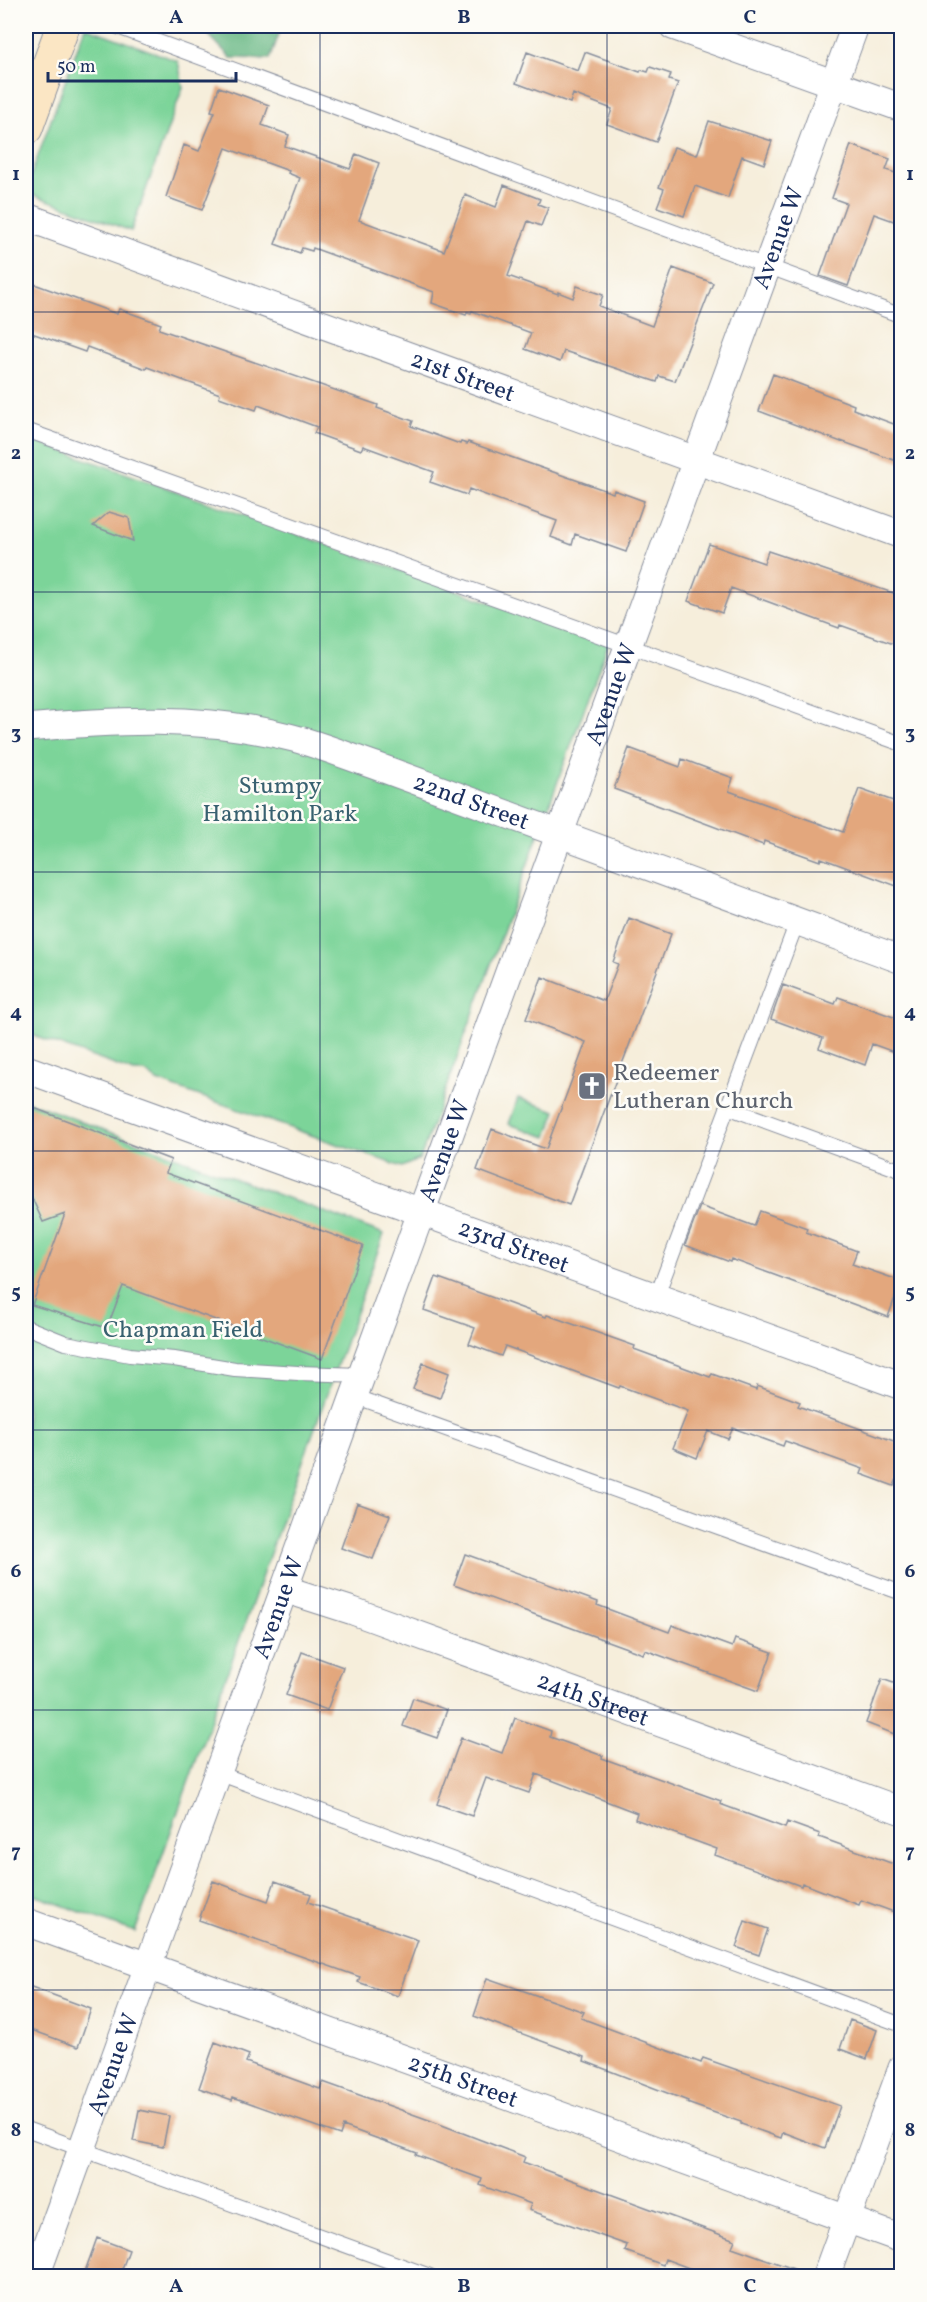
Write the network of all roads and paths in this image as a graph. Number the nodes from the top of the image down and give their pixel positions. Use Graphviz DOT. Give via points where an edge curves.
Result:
graph roads {
  1 [pos="63,26"];
  2 [pos="115,26"];
  3 [pos="673,26"];
  4 [pos="855,26"];
  5 [pos="834,84"];
  6 [pos="902,108"];
  7 [pos="28,116"];
  8 [pos="26,217"];
  9 [pos="767,267"];
  10 [pos="902,316"];
  11 [pos="26,430"];
  12 [pos="697,461"];
  13 [pos="902,536"];
  14 [pos="629,646"];
  15 [pos="26,728"];
  16 [pos="902,744"];
  17 [pos="559,835"];
  18 [pos="797,922"];
  19 [pos="902,960"];
  20 [pos="26,1069"];
  21 [pos="727,1107"];
  22 [pos="902,1171"];
  23 [pos="421,1213"];
  24 [pos="656,1298"];
  25 [pos="26,1327"];
  26 [pos="358,1385"];
  27 [pos="902,1386"];
  28 [pos="284,1589"];
  29 [pos="902,1593"];
  30 [pos="218,1773"];
  31 [pos="902,1811"];
  32 [pos="26,1922"];
  33 [pos="148,1966"];
  34 [pos="902,2025"];
  35 [pos="902,2068"];
  36 [pos="26,2129"];
  37 [pos="82,2149"];
  38 [pos="846,2219"];
  39 [pos="902,2239"];
  40 [pos="36,2277"];
  41 [pos="430,2277"];
  42 [pos="826,2277"];
  1 -- 7 [label="street"];
  2 -- 9 [label="lane"];
  3 -- 5 [label="street"];
  4 -- 5 [label="street, Avenue W"];
  5 -- 6 [label="street"];
  5 -- 9 [label="street, Avenue W"];
  8 -- 12 [label="street, 21st Street"];
  9 -- 10 [label="lane"];
  9 -- 12 [label="street, Avenue W"];
  11 -- 14 [label="lane"];
  12 -- 13 [label="street, 21st Street"];
  12 -- 14 [label="street, Avenue W"];
  14 -- 16 [label="lane"];
  14 -- 17 [label="street, Avenue W"];
  15 -- 17 [label="street, 22nd Street" via="157,720 229,726 290,737"];
  17 -- 18 [label="street, 22nd Street"];
  17 -- 23 [label="street, Avenue W"];
  18 -- 19 [label="street, 22nd Street"];
  18 -- 21 [label="lane"];
  20 -- 23 [label="street, 23rd Street"];
  21 -- 22 [label="lane"];
  21 -- 24 [label="lane"];
  23 -- 24 [label="street, 23rd Street"];
  23 -- 26 [label="street, Avenue W"];
  24 -- 27 [label="street, 23rd Street"];
  25 -- 26 [label="lane" via="66,1343 130,1355 298,1373"];
  26 -- 28 [label="street, Avenue W"];
  26 -- 29 [label="lane"];
  28 -- 30 [label="street, Avenue W"];
  28 -- 31 [label="street, 24th Street"];
  30 -- 33 [label="street, Avenue W"];
  30 -- 34 [label="lane"];
  32 -- 33 [label="street, 25th Street"];
  33 -- 37 [label="street, Avenue W"];
  33 -- 38 [label="street, 25th Street"];
  35 -- 38 [label="street"];
  36 -- 37 [label="lane"];
  37 -- 40 [label="street, Avenue W"];
  37 -- 41 [label="lane"];
  38 -- 39 [label="street, 25th Street"];
  38 -- 42 [label="street"];
}
